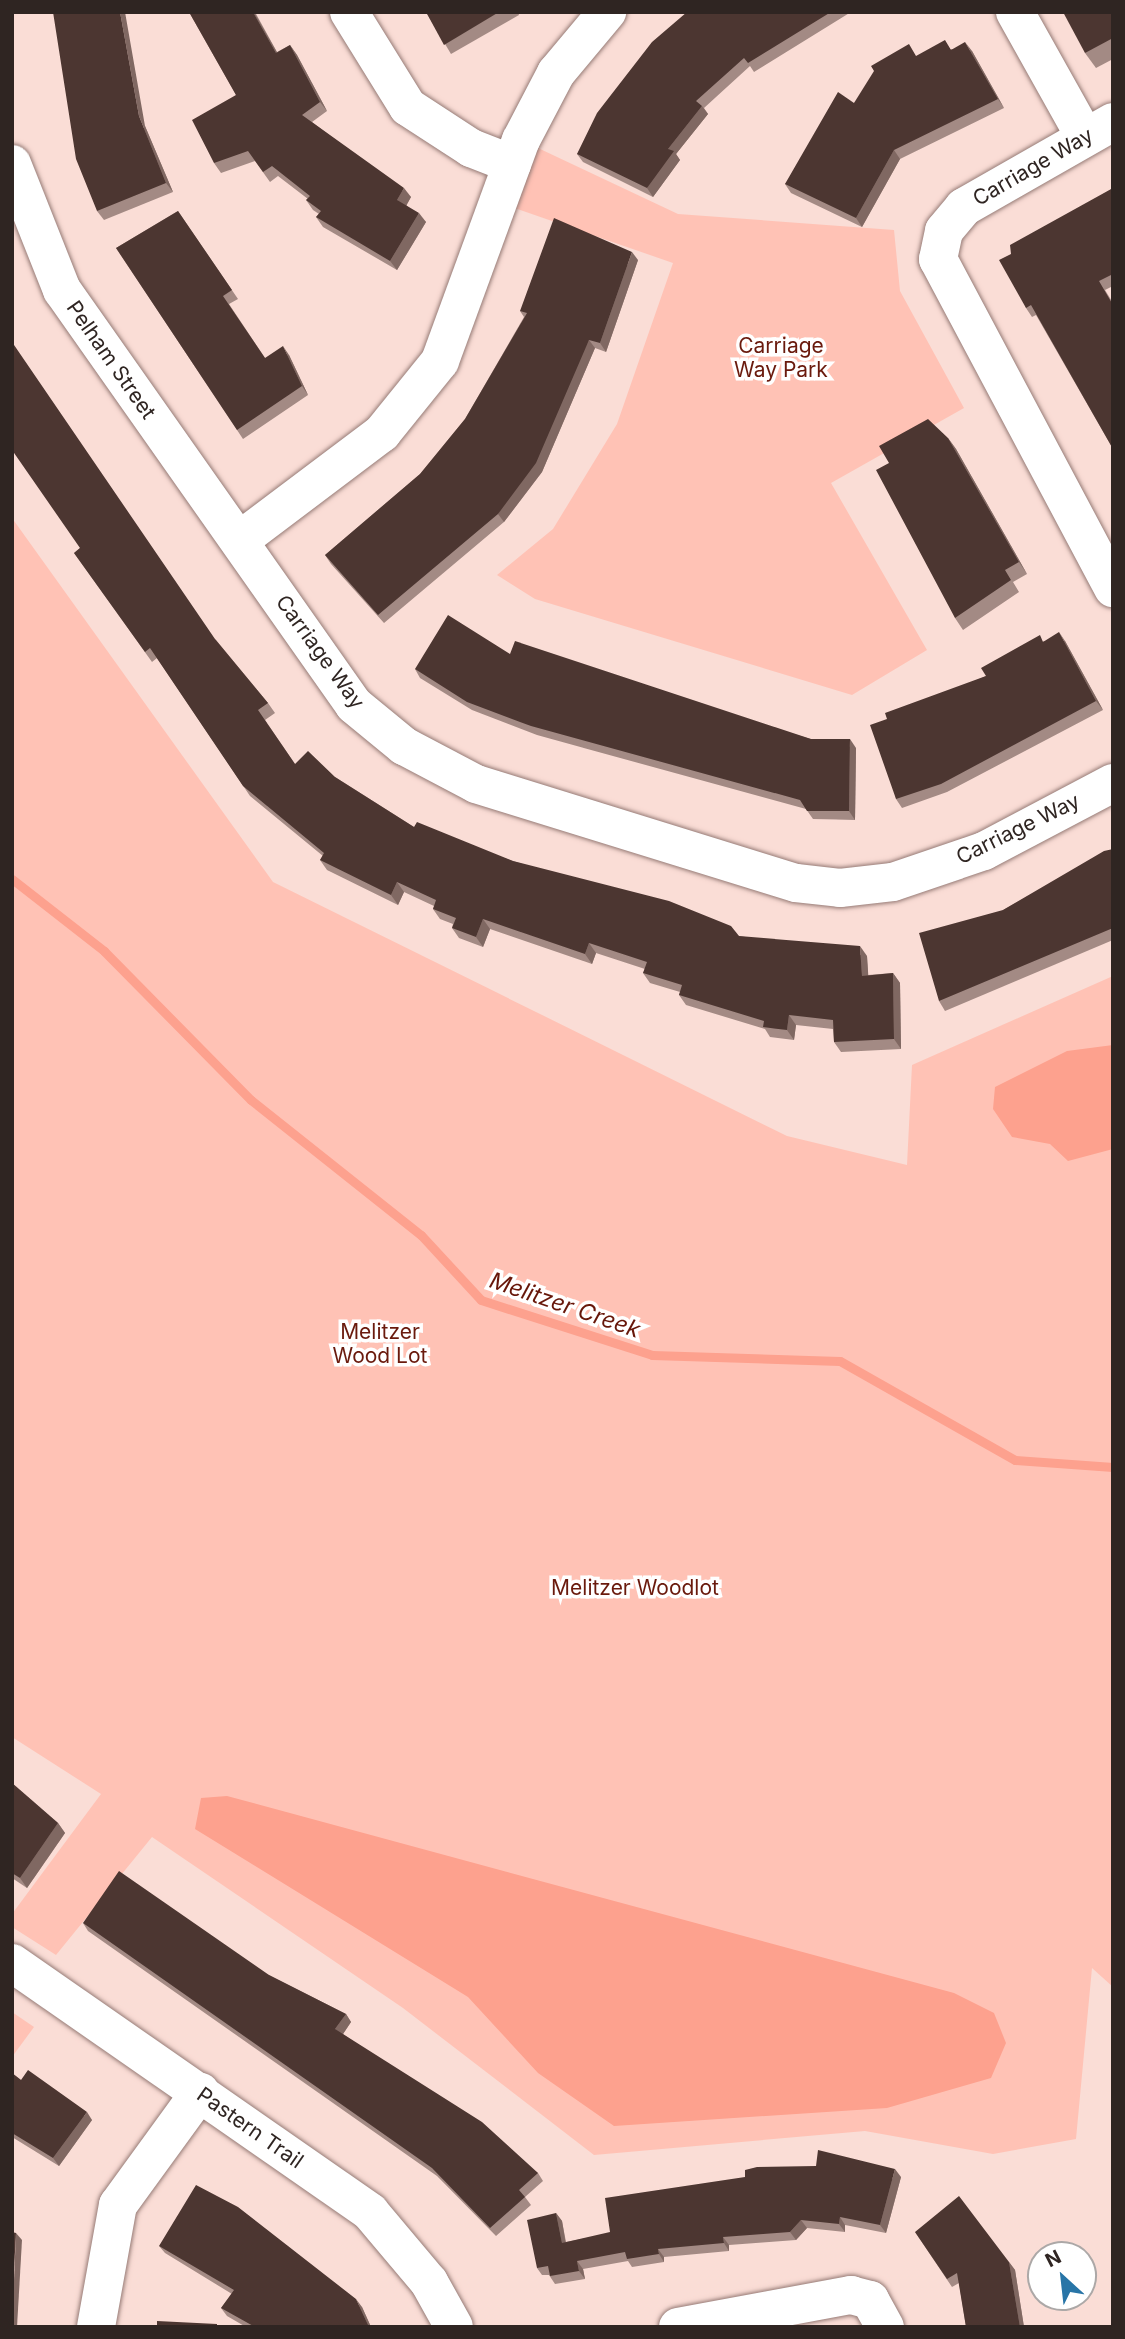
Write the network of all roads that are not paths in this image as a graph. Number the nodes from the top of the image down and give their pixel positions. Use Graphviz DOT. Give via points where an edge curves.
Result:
graph roads {
  1 [pos="349,12"];
  2 [pos="607,12"];
  3 [pos="1015,12"];
  4 [pos="1099,129"];
  5 [pos="12,164"];
  6 [pos="512,164"];
  7 [pos="240,540"];
  8 [pos="1113,588"];
  9 [pos="1113,783"];
  10 [pos="12,1963"];
  11 [pos="200,2092"];
  12 [pos="96,2327"];
  13 [pos="454,2327"];
  14 [pos="678,2327"];
  15 [pos="885,2327"];
  1 -- 6 [label="street" via="408,107 471,148"];
  2 -- 6 [label="street" via="556,73"];
  3 -- 4 [label="street"];
  4 -- 8 [label="street, Carriage Way" via="964,207 943,231 938,259"];
  5 -- 7 [label="street, Pelham Street" via="62,290"];
  6 -- 7 [label="street" via="440,361 382,433"];
  7 -- 9 [label="street, Carriage Way" via="354,705 404,746 476,784 796,883 840,888 893,882 984,850"];
  10 -- 11 [label="street, Pastern Trail"];
  11 -- 12 [label="street" via="118,2205"];
  11 -- 13 [label="street, Pastern Trail" via="370,2212 429,2282"];
  14 -- 15 [label="street" via="851,2295 870,2300"];
}
